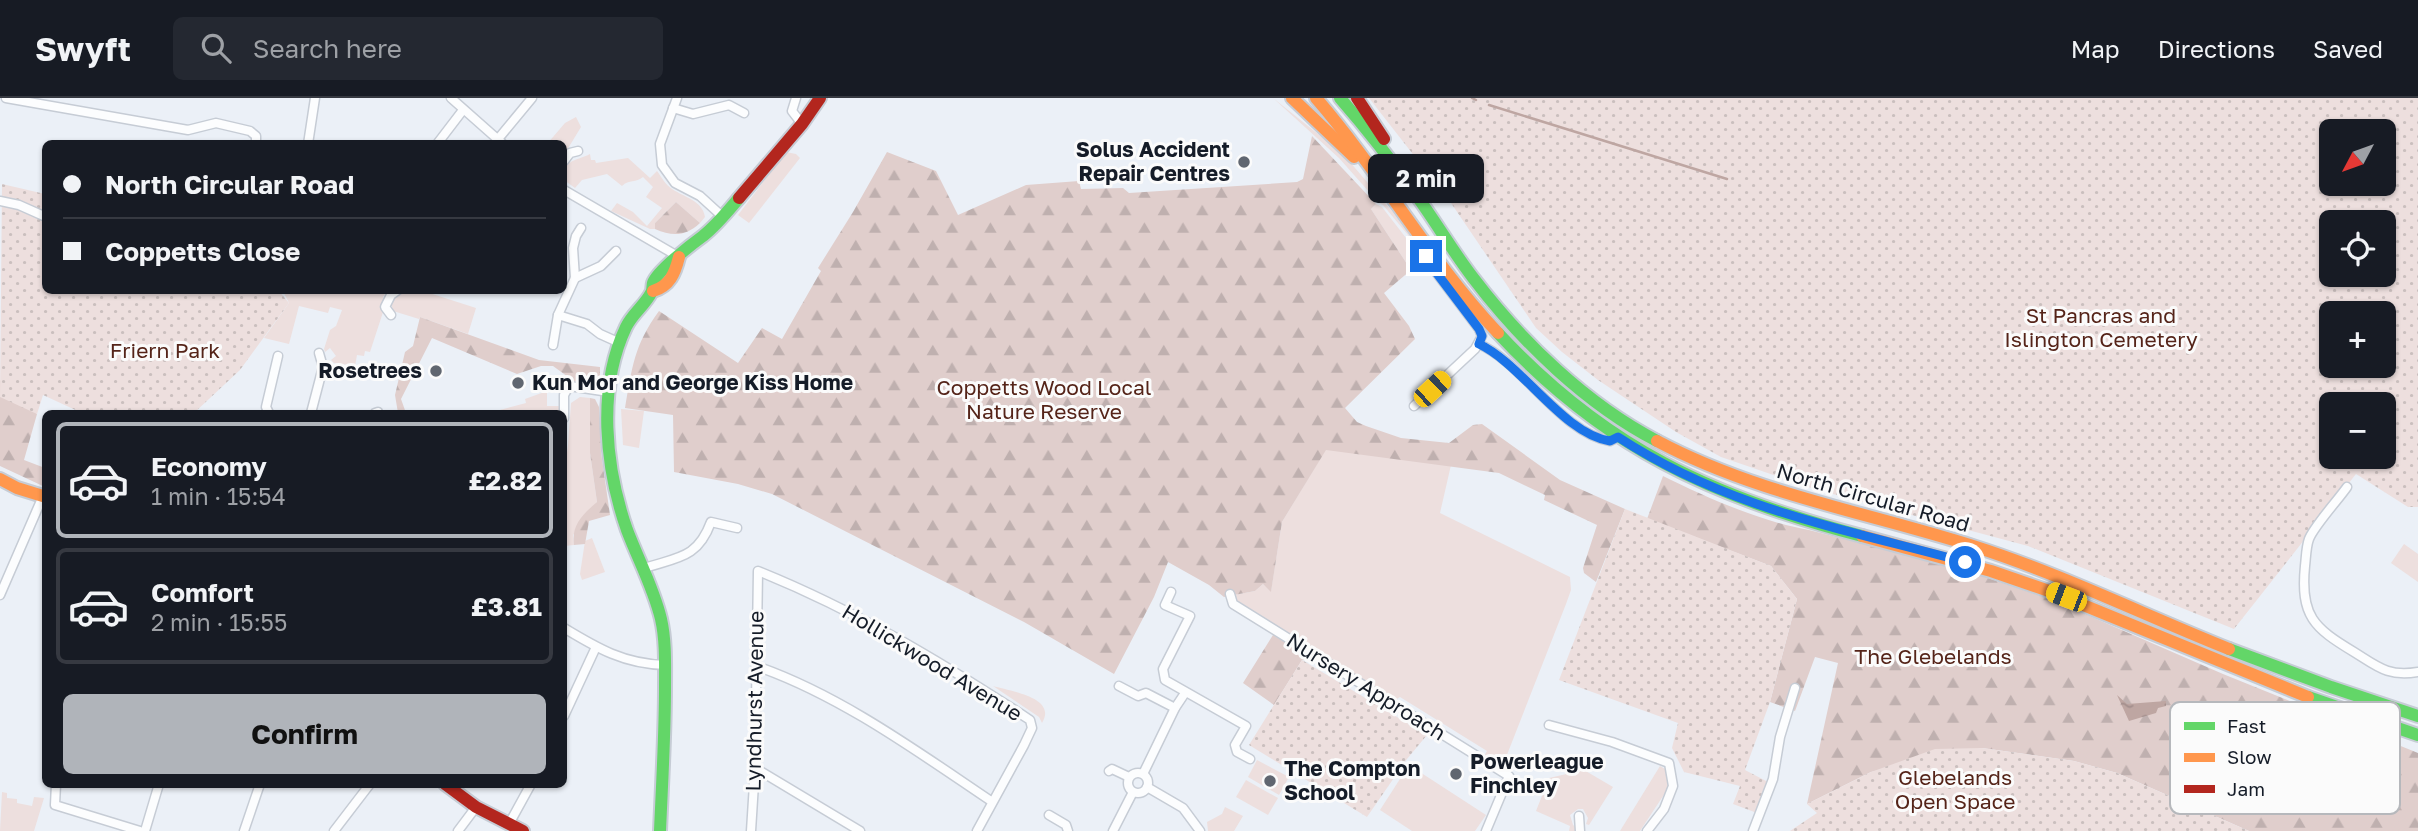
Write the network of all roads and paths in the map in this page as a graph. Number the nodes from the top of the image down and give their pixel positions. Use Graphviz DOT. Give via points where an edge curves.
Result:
graph roads {
  1 [pos="6,98"];
  2 [pos="315,98"];
  3 [pos="451,98"];
  4 [pos="532,98"];
  5 [pos="677,98"];
  6 [pos="796,98"];
  7 [pos="820,98"];
  8 [pos="1292,98"];
  9 [pos="1316,98"];
  10 [pos="1340,98"];
  11 [pos="1357,98"];
  12 [pos="673,108"];
  13 [pos="463,110"];
  14 [pos="744,113"];
  15 [pos="802,124"];
  16 [pos="256,140"];
  17 [pos="309,140"];
  18 [pos="440,140"];
  19 [pos="499,140"];
  20 [pos="501,140"];
  21 [pos="578,151"];
  22 [pos="567,157"];
  23 [pos="1408,184"];
  24 [pos="567,192"];
  25 [pos="0,201"];
  26 [pos="1404,210"];
  27 [pos="42,215"];
  28 [pos="723,217"];
  29 [pos="581,228"];
  30 [pos="1427,245"];
  31 [pos="616,251"];
  32 [pos="679,257"];
  33 [pos="575,278"];
  34 [pos="392,294"];
  35 [pos="391,315"];
  36 [pos="558,315"];
  37 [pos="620,343"];
  38 [pos="1479,344"];
  39 [pos="553,345"];
  40 [pos="320,353"];
  41 [pos="278,356"];
  42 [pos="608,392"];
  43 [pos="1414,406"];
  44 [pos="268,410"];
  45 [pos="315,410"];
  46 [pos="564,410"];
  47 [pos="1618,437"];
  48 [pos="0,479"];
  49 [pos="2347,487"];
  50 [pos="42,495"];
  51 [pos="42,500"];
  52 [pos="737,528"];
  53 [pos="642,569"];
  54 [pos="758,571"];
  55 [pos="1171,592"];
  56 [pos="1230,594"];
  57 [pos="0,595"];
  58 [pos="567,630"];
  59 [pos="596,647"];
  60 [pos="664,665"];
  61 [pos="756,666"];
  62 [pos="2418,672"];
  63 [pos="1119,686"];
  64 [pos="1795,688"];
  65 [pos="1185,693"];
  66 [pos="2323,702"];
  67 [pos="2377,702"];
  68 [pos="1175,708"];
  69 [pos="567,710"];
  70 [pos="2400,710"];
  71 [pos="2418,716"];
  72 [pos="1549,725"];
  73 [pos="2400,729"];
  74 [pos="2418,735"];
  75 [pos="1250,759"];
  76 [pos="755,768"];
  77 [pos="1109,771"];
  78 [pos="1143,774"];
  79 [pos="1129,777"];
  80 [pos="1147,787"];
  81 [pos="56,788"];
  82 [pos="158,788"];
  83 [pos="259,788"];
  84 [pos="367,788"];
  85 [pos="450,788"];
  86 [pos="529,788"];
  87 [pos="1133,792"];
  88 [pos="991,801"];
  89 [pos="476,807"];
  90 [pos="1049,815"];
  91 [pos="1579,816"];
  92 [pos="509,824"];
  93 [pos="143,831"];
  94 [pos="244,831"];
  95 [pos="334,831"];
  96 [pos="458,831"];
  97 [pos="523,831"];
  98 [pos="660,831"];
  99 [pos="751,831"];
  100 [pos="860,831"];
  101 [pos="977,831"];
  102 [pos="1068,831"];
  103 [pos="1113,831"];
  104 [pos="1200,831"];
  105 [pos="1486,831"];
  106 [pos="1580,831"];
  107 [pos="1647,831"];
  108 [pos="1753,831"];
  1 -- 16 [label="street" via="188,131 216,123 250,131"];
  2 -- 17 [label="street"];
  3 -- 13 [label="street"];
  4 -- 20 [label="street"];
  5 -- 12 [label="street"];
  6 -- 15 [label="street" via="792,111"];
  7 -- 15 [label="main road"];
  8 -- 26 [label="main road"];
  9 -- 26 [label="main road"];
  10 -- 23 [label="main road"];
  11 -- 23 [label="main road"];
  12 -- 14 [label="street" via="693,114 729,105"];
  12 -- 28 [label="street" via="660,144 662,164 674,183 700,196"];
  13 -- 18 [label="street"];
  13 -- 19 [label="street"];
  15 -- 28 [label="main road"];
  21 -- 22 [label="street"];
  23 -- 67 [label="main road, North Circular Road" via="1507,317 1597,402 1658,441 1753,483 2008,558 2286,671"];
  24 -- 32 [label="street"];
  25 -- 27 [label="street"];
  26 -- 30 [label="main road, North Circular Road"];
  28 -- 32 [label="main road"];
  29 -- 33 [label="street" via="573,248"];
  30 -- 38 [label="street" via="1429,263 1479,329"];
  30 -- 47 [label="main road, North Circular Road" via="1509,347 1565,398"];
  31 -- 33 [label="street" via="601,266"];
  32 -- 37 [label="main road" via="653,283 653,291"];
  33 -- 36 [label="street"];
  34 -- 35 [label="street" via="385,307"];
  36 -- 37 [label="street" via="587,324"];
  36 -- 39 [label="street"];
  37 -- 42 [label="main road"];
  38 -- 43 [label="street"];
  38 -- 47 [label="street" via="1494,351 1592,436 1610,441"];
  40 -- 45 [label="street" via="323,367"];
  41 -- 44 [label="street"];
  42 -- 46 [label="street" via="569,386"];
  42 -- 53 [label="main road" via="615,488"];
  47 -- 66 [label="main road, North Circular Road" via="1672,469 1740,499 2024,582"];
  48 -- 50 [label="main road"];
  49 -- 62 [label="street" via="2309,539 2304,589 2312,620 2323,633 2382,670"];
  51 -- 57 [label="street"];
  52 -- 53 [label="street" via="710,522 704,541 692,552"];
  53 -- 60 [label="main road" via="661,618"];
  54 -- 61 [label="street, Lyndhurst Avenue"];
  54 -- 88 [label="street, Hollickwood Avenue" via="877,625 1030,720 1024,745"];
  55 -- 65 [label="street" via="1165,605 1190,617 1163,674"];
  56 -- 105 [label="street, Nursery Approach" via="1233,604 1509,776"];
  58 -- 59 [label="street"];
  59 -- 60 [label="street" via="634,662"];
  59 -- 69 [label="street"];
  60 -- 98 [label="main road"];
  61 -- 76 [label="street, Lyndhurst Avenue"];
  61 -- 88 [label="street" via="780,674 893,736"];
  63 -- 68 [label="street"];
  64 -- 108 [label="street" via="1773,779"];
  65 -- 68 [label="street"];
  65 -- 75 [label="street" via="1246,726 1235,745 1237,752"];
  68 -- 78 [label="street"];
  70 -- 71 [label="main road, North Circular Road"];
  72 -- 107 [label="street" via="1669,763 1673,786 1664,809"];
  73 -- 74 [label="main road, North Circular Road"];
  76 -- 99 [label="street, Lyndhurst Avenue"];
  76 -- 100 [label="street"];
  77 -- 79 [label="street"];
  78 -- 79 [label="street"];
  78 -- 80 [label="street"];
  79 -- 87 [label="street"];
  80 -- 87 [label="street"];
  80 -- 104 [label="street" via="1183,808"];
  81 -- 93 [label="street" via="55,805"];
  82 -- 93 [label="street"];
  83 -- 94 [label="street"];
  84 -- 95 [label="street"];
  85 -- 89 [label="main road"];
  86 -- 92 [label="street"];
  87 -- 103 [label="street"];
  88 -- 101 [label="street"];
  89 -- 92 [label="main road"];
  89 -- 96 [label="street"];
  90 -- 102 [label="street"];
  91 -- 106 [label="street"];
  92 -- 97 [label="main road"];
}
